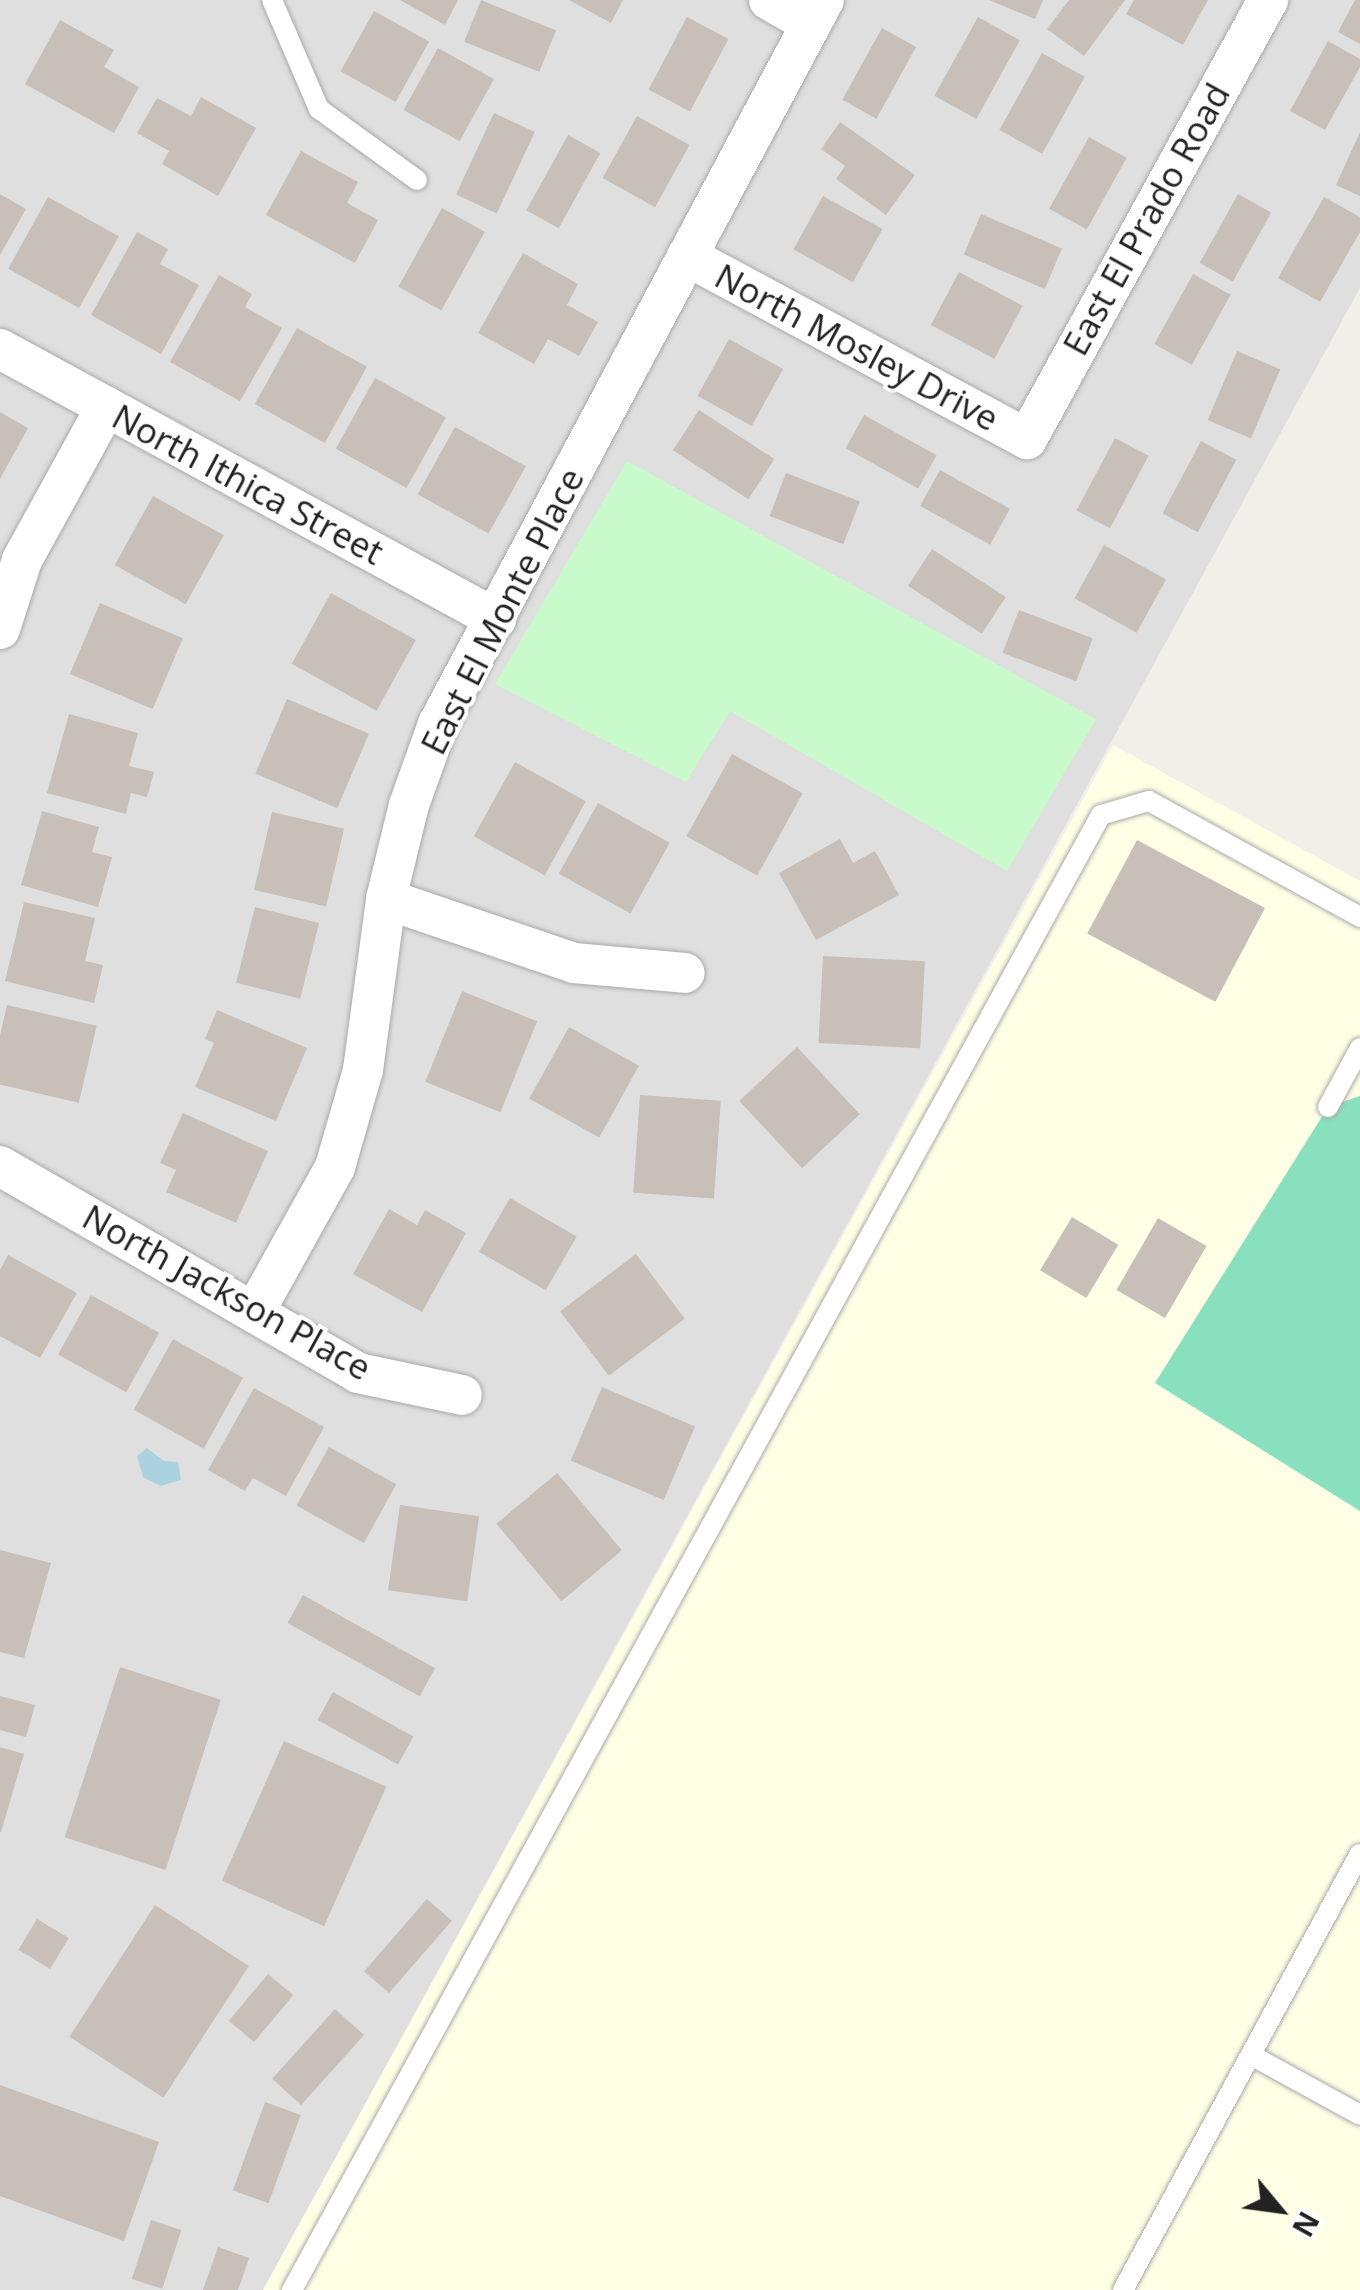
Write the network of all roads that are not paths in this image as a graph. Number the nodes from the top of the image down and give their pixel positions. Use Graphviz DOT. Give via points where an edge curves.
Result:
graph roads {
  1 [pos="272,0"];
  2 [pos="769,0"];
  3 [pos="1268,0"];
  4 [pos="817,12"];
  5 [pos="417,180"];
  6 [pos="688,256"];
  7 [pos="0,348"];
  8 [pos="106,407"];
  9 [pos="1028,439"];
  10 [pos="496,619"];
  11 [pos="0,629"];
  12 [pos="386,900"];
  13 [pos="1360,916"];
  14 [pos="685,973"];
  15 [pos="1360,1048"];
  16 [pos="1328,1106"];
  17 [pos="0,1166"];
  18 [pos="255,1310"];
  19 [pos="462,1395"];
  20 [pos="1360,1854"];
  21 [pos="1251,2054"];
  22 [pos="1360,2116"];
  23 [pos="292,2290"];
  24 [pos="1124,2290"];
  1 -- 5 [label="lane" via="319,109"];
  2 -- 4 [label="street"];
  3 -- 9 [label="street, East El Prado Road"];
  4 -- 6 [label="street, East El Monte Place"];
  6 -- 9 [label="street, North Mosley Drive"];
  6 -- 10 [label="street, East El Monte Place"];
  7 -- 8 [label="street, North Ithica Street"];
  8 -- 10 [label="street, North Ithica Street"];
  8 -- 11 [label="street" via="22,560"];
  10 -- 12 [label="street, East El Monte Place" via="438,724 408,805"];
  12 -- 14 [label="street" via="574,963"];
  12 -- 18 [label="street, East El Monte Place" via="363,1070 335,1166"];
  13 -- 23 [label="lane" via="1149,802 1101,815"];
  15 -- 16 [label="lane"];
  17 -- 18 [label="street, North Jackson Place"];
  18 -- 19 [label="street, North Jackson Place" via="358,1373"];
  20 -- 21 [label="lane"];
  21 -- 22 [label="lane"];
  21 -- 24 [label="lane"];
}
